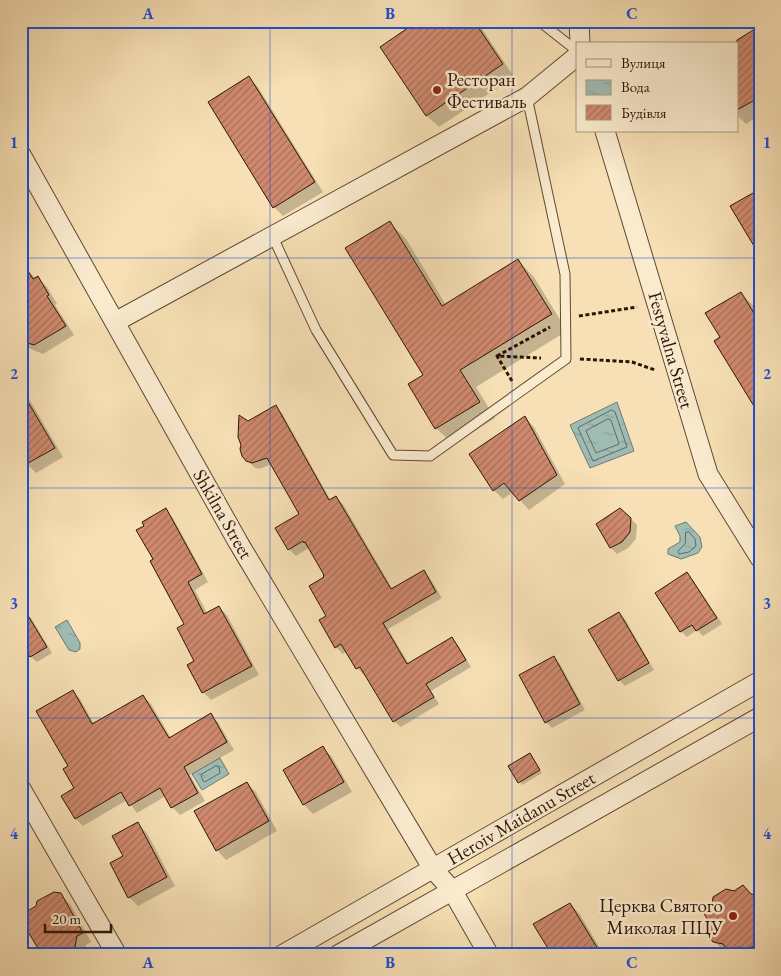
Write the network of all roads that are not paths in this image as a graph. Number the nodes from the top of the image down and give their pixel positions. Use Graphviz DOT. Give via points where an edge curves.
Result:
graph roads {
  1 [pos="539,21"];
  2 [pos="579,21"];
  3 [pos="580,42"];
  4 [pos="576,50"];
  5 [pos="576,57"];
  6 [pos="527,97"];
  7 [pos="605,132"];
  8 [pos="21,155"];
  9 [pos="272,235"];
  10 [pos="115,322"];
  11 [pos="760,558"];
  12 [pos="760,681"];
  13 [pos="760,717"];
  14 [pos="21,789"];
  15 [pos="433,869"];
  16 [pos="452,890"];
  17 [pos="117,955"];
  18 [pos="282,955"];
  19 [pos="338,955"];
  20 [pos="489,955"];
  1 -- 4 [label="lane"];
  2 -- 3 [label="street"];
  5 -- 6 [label="street"];
  6 -- 9 [label="street"];
  6 -- 9 [label="lane" via="565,274 566,359 430,456 392,455 316,330"];
  7 -- 11 [label="street, Festyvalna Street" via="708,474"];
  8 -- 10 [label="street, Shkilna Street"];
  9 -- 10 [label="street"];
  10 -- 15 [label="street, Shkilna Street" via="238,542"];
  12 -- 15 [label="street, Heroiv Maidanu Street"];
  13 -- 16 [label="street, Heroiv Maidanu Street"];
  14 -- 17 [label="street"];
  15 -- 16 [label="street, Shkilna Street"];
  15 -- 18 [label="street, Heroiv Maidanu Street"];
  16 -- 19 [label="street, Heroiv Maidanu Street"];
  16 -- 20 [label="street, Shkilna Street"];
}
